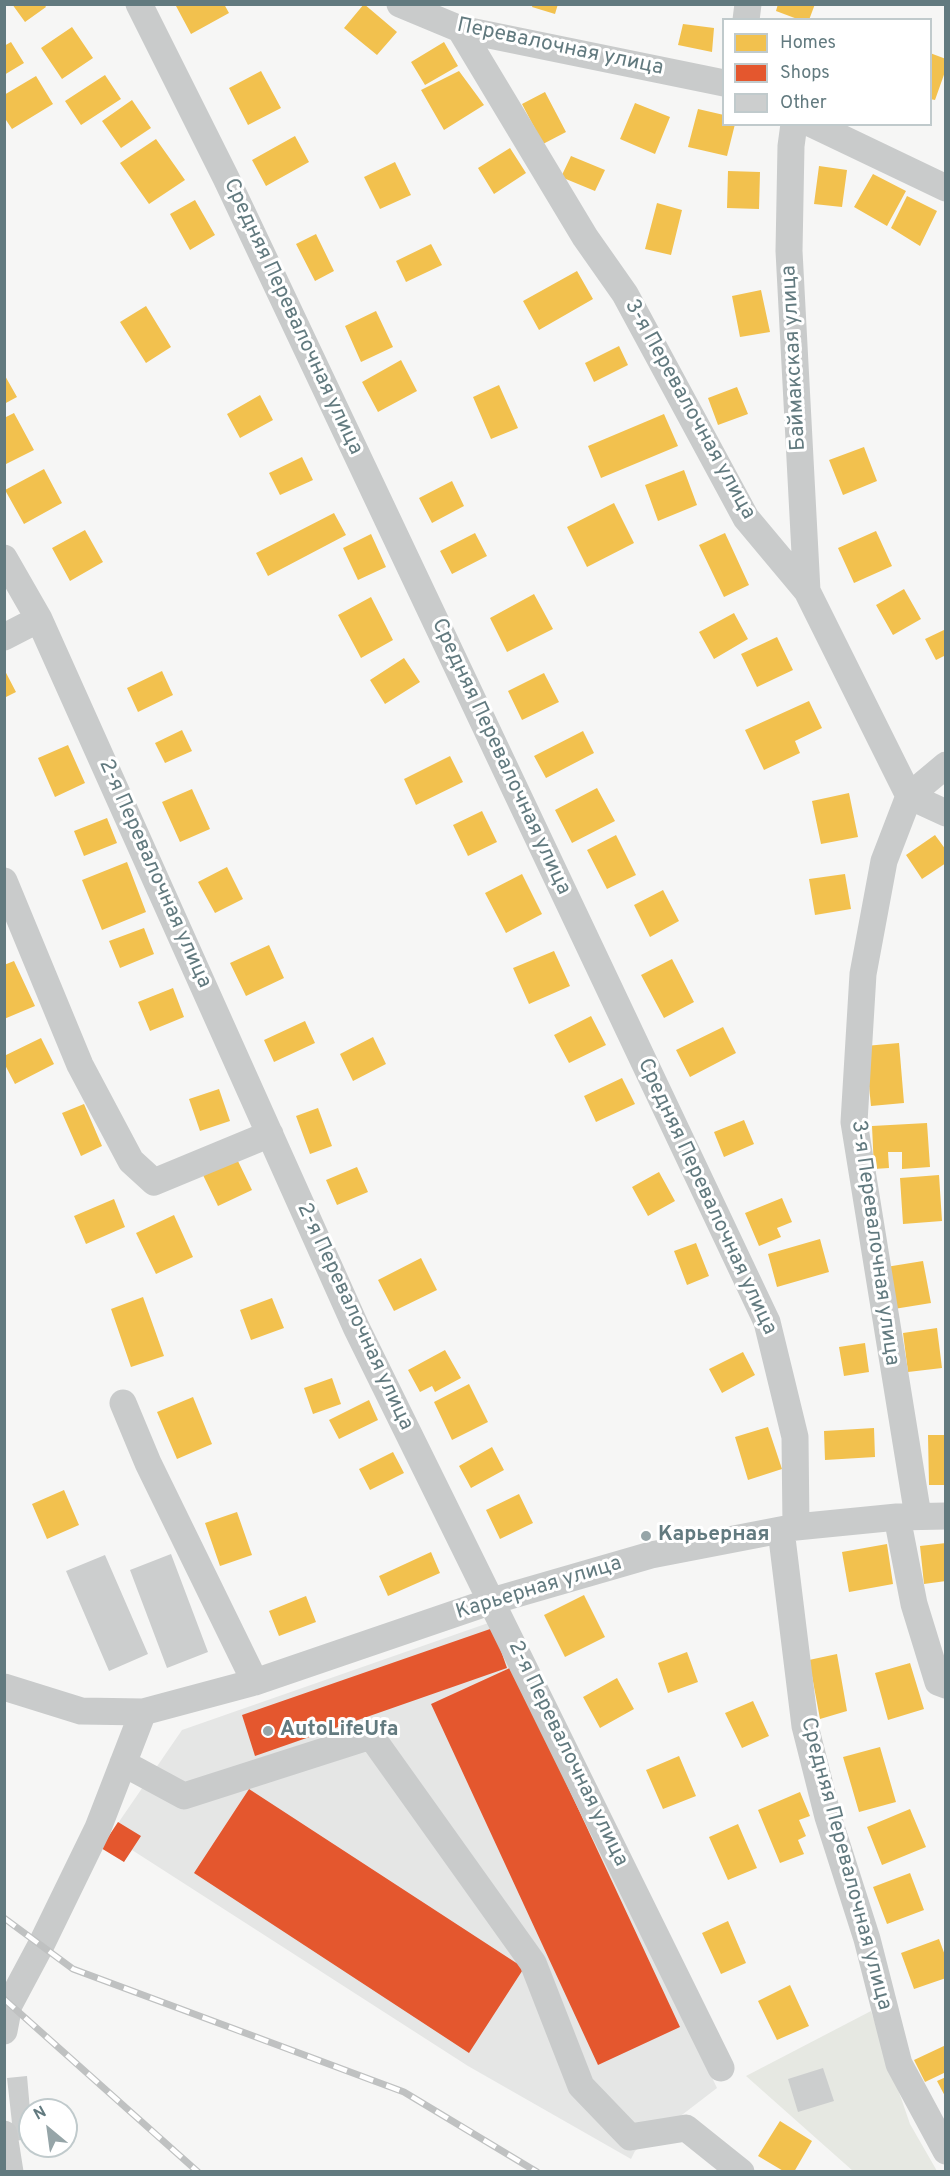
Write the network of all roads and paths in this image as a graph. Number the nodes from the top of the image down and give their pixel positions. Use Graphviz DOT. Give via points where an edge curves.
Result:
graph roads {
  1 [pos="139,4"];
  2 [pos="400,4"];
  3 [pos="460,29"];
  4 [pos="722,83"];
  5 [pos="794,126"];
  6 [pos="816,126"];
  7 [pos="945,188"];
  8 [pos="4,558"];
  9 [pos="807,591"];
  10 [pos="39,620"];
  11 [pos="4,637"];
  12 [pos="945,765"];
  13 [pos="909,796"];
  14 [pos="945,813"];
  15 [pos="4,881"];
  16 [pos="270,1134"];
  17 [pos="123,1403"];
  18 [pos="907,1516"];
  19 [pos="945,1516"];
  20 [pos="789,1529"];
  21 [pos="492,1601"];
  22 [pos="255,1682"];
  23 [pos="945,1685"];
  24 [pos="4,1687"];
  25 [pos="143,1712"];
  26 [pos="123,1763"];
  27 [pos="4,2031"];
  28 [pos="721,2068"];
  29 [pos="945,2151"];
  30 [pos="741,2172"];
  1 -- 20 [label="street, Средняя Перевалочная улица" via="226,178 767,1322 795,1437"];
  2 -- 3 [label="street, Перевалочная улица"];
  3 -- 4 [label="street, Перевалочная улица"];
  3 -- 9 [label="street, 3-я Перевалочная улица" via="585,237 625,294 746,518"];
  5 -- 9 [label="street, Баймакская улица" via="789,251"];
  6 -- 7 [label="street"];
  8 -- 10 [label="street, 2-я Перевалочная улица"];
  9 -- 13 [label="street, 3-я Перевалочная улица"];
  10 -- 11 [label="street"];
  10 -- 16 [label="street, 2-я Перевалочная улица"];
  12 -- 13 [label="street"];
  13 -- 14 [label="street"];
  13 -- 18 [label="street, 3-я Перевалочная улица" via="884,861 863,974 854,1122"];
  15 -- 16 [label="street" via="80,1065 131,1161 154,1182"];
  16 -- 21 [label="street, 2-я Перевалочная улица" via="356,1327"];
  17 -- 22 [label="street" via="148,1463"];
  18 -- 19 [label="street, Карьерная улица"];
  18 -- 20 [label="street, Карьерная улица"];
  18 -- 23 [label="street, 3-я Перевалочная улица" via="915,1604 938,1682"];
  20 -- 21 [label="street, Карьерная улица" via="651,1555"];
  20 -- 29 [label="street, Средняя Перевалочная улица" via="805,1726 899,2064"];
  21 -- 22 [label="street, Карьерная улица"];
  21 -- 28 [label="street, 2-я Перевалочная улица"];
  22 -- 25 [label="street, Карьерная улица"];
  24 -- 25 [label="street, Карьерная улица" via="81,1711"];
  25 -- 26 [label="street"];
  26 -- 27 [label="street" via="98,1828 9,2005"];
  26 -- 30 [label="street" via="184,1796 371,1736 533,1963 581,2086 630,2137 686,2128"];
}
